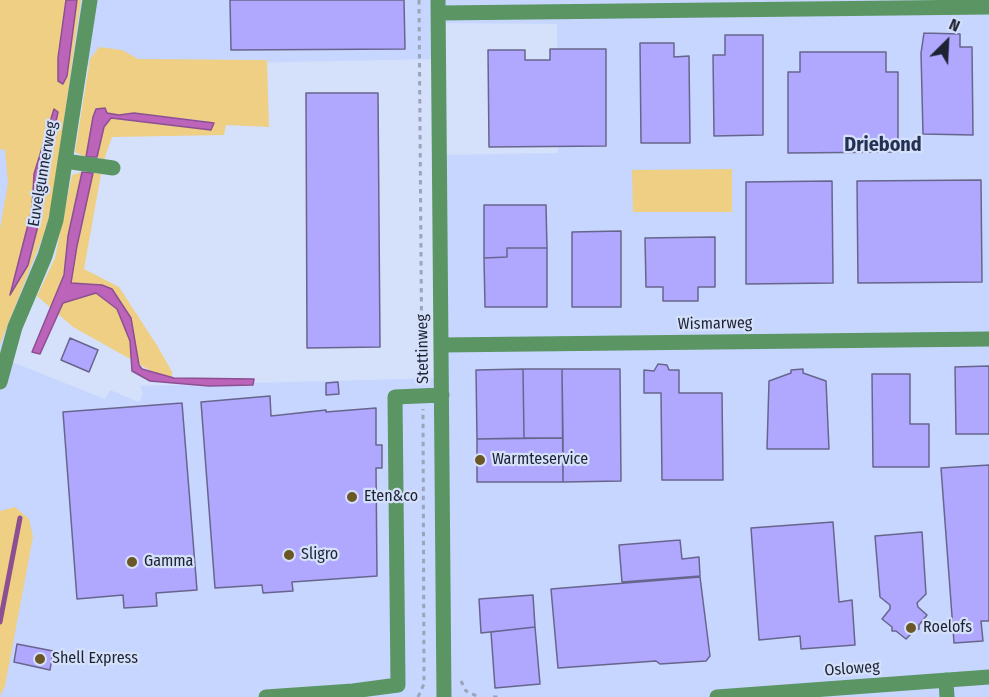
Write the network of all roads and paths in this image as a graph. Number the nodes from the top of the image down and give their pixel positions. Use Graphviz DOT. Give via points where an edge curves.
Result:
graph roads {
  1 [pos="90,0"];
  2 [pos="418,0"];
  3 [pos="920,3"];
  4 [pos="439,7"];
  5 [pos="989,7"];
  6 [pos="65,161"];
  7 [pos="113,168"];
  8 [pos="989,339"];
  9 [pos="441,345"];
  10 [pos="0,382"];
  11 [pos="423,395"];
  12 [pos="442,395"];
  13 [pos="989,677"];
  14 [pos="946,680"];
  15 [pos="266,697"];
  16 [pos="418,697"];
  17 [pos="444,697"];
  18 [pos="493,697"];
  19 [pos="500,697"];
  20 [pos="717,697"];
  21 [pos="947,697"];
  1 -- 6 [label="street, Euvelgunnerweg"];
  2 -- 11 [label="path, Stettinweg"];
  3 -- 4 [label="street"];
  3 -- 5 [label="street"];
  4 -- 9 [label="street, Stettinweg"];
  6 -- 7 [label="street"];
  6 -- 10 [label="street, Euvelgunnerweg" via="56,220 15,327"];
  8 -- 9 [label="street, Wismarweg"];
  9 -- 12 [label="street, Stettinweg"];
  11 -- 12 [label="street"];
  11 -- 15 [label="street" via="395,397 398,685"];
  11 -- 16 [label="path, Stettinweg" via="424,675"];
  12 -- 17 [label="street, Stettinweg"];
  13 -- 14 [label="street, Osloweg"];
  14 -- 20 [label="street, Osloweg"];
  14 -- 21 [label="street"];
  18 -- 19 [label="path"];
}
